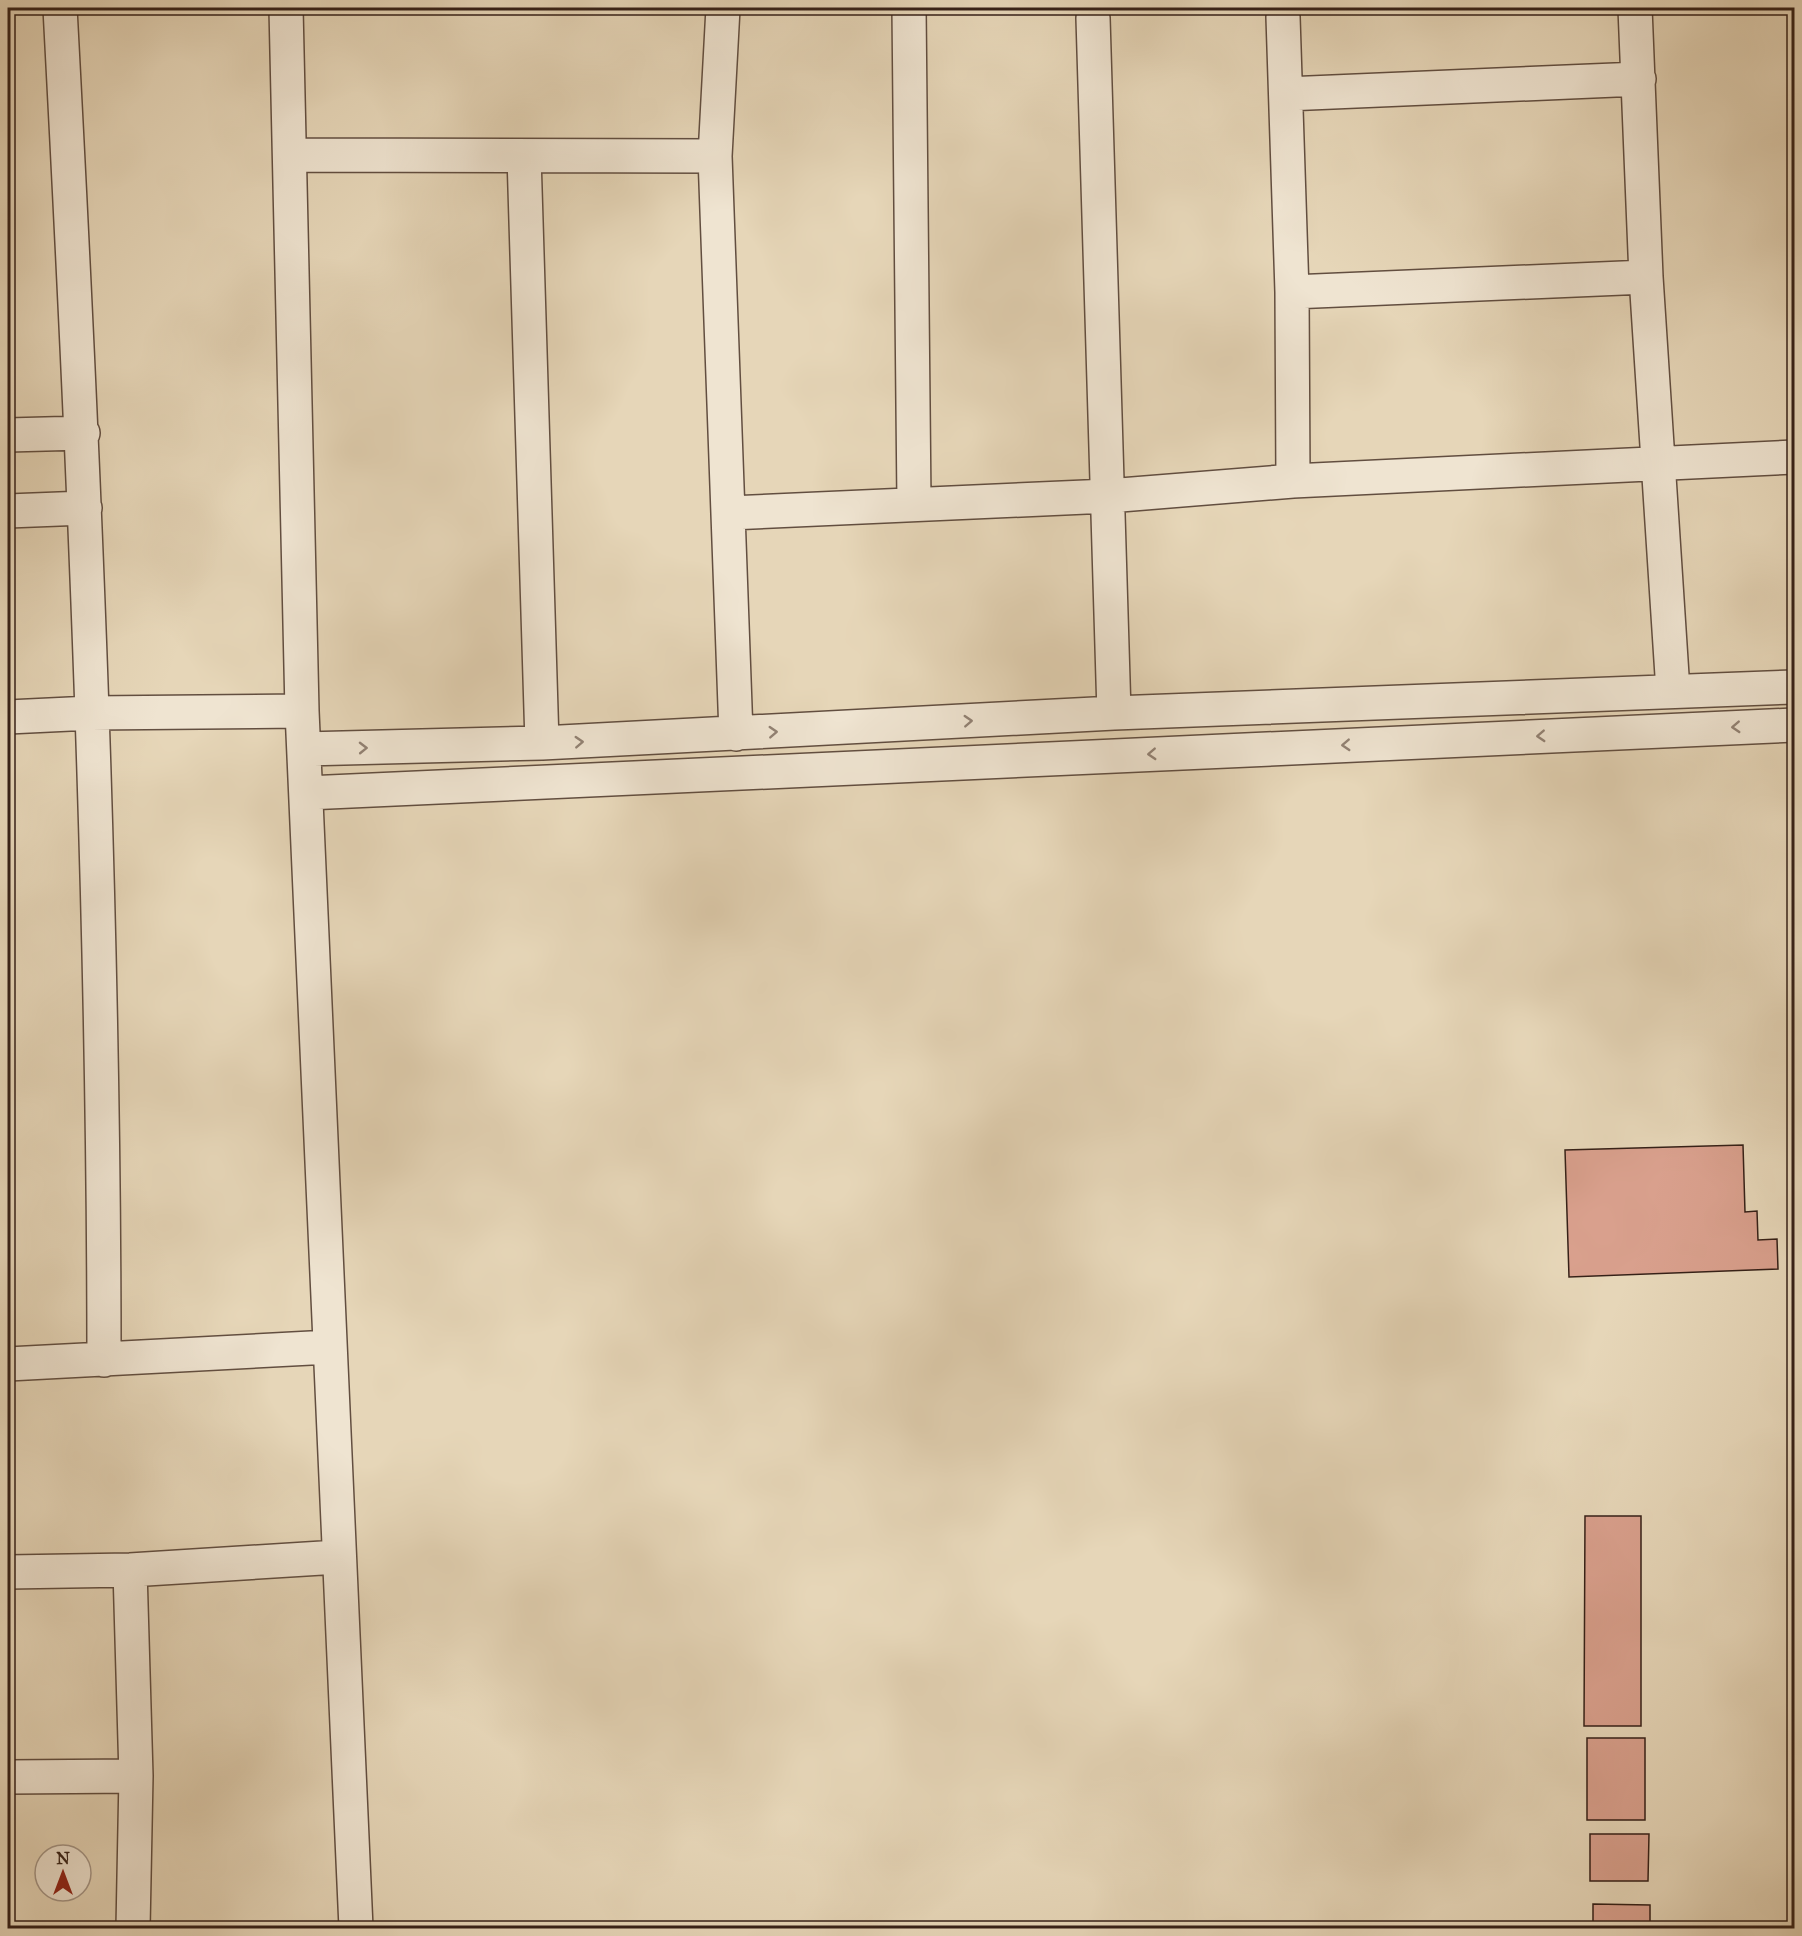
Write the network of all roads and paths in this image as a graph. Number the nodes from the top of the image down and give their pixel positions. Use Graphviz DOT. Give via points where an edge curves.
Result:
graph roads {
  1 [pos="60,8"];
  2 [pos="286,8"];
  3 [pos="723,8"];
  4 [pos="1635,8"];
  5 [pos="1282,17"];
  6 [pos="1093,18"];
  7 [pos="909,21"];
  8 [pos="1639,79"];
  9 [pos="1286,94"];
  10 [pos="290,155"];
  11 [pos="524,156"];
  12 [pos="715,156"];
  13 [pos="1646,277"];
  14 [pos="1292,292"];
  15 [pos="83,433"];
  16 [pos="8,435"];
  17 [pos="1794,458"];
  18 [pos="1657,466"];
  19 [pos="1293,481"];
  20 [pos="1108,496"];
  21 [pos="914,503"];
  22 [pos="85,508"];
  23 [pos="8,511"];
  24 [pos="730,513"];
  25 [pos="1794,687"];
  26 [pos="1673,691"];
  27 [pos="302,711"];
  28 [pos="91,713"];
  29 [pos="1114,713"];
  30 [pos="8,717"];
  31 [pos="1794,725"];
  32 [pos="736,734"];
  33 [pos="542,743"];
  34 [pos="304,749"];
  35 [pos="307,793"];
  36 [pos="330,1347"];
  37 [pos="104,1360"];
  38 [pos="8,1364"];
  39 [pos="338,1557"];
  40 [pos="130,1570"];
  41 [pos="8,1572"];
  42 [pos="136,1776"];
  43 [pos="8,1777"];
  44 [pos="133,1929"];
  45 [pos="356,1929"];
  1 -- 15 [label="street"];
  2 -- 10 [label="street"];
  3 -- 12 [label="street"];
  4 -- 8 [label="street"];
  5 -- 9 [label="street"];
  6 -- 20 [label="street"];
  7 -- 21 [label="street"];
  8 -- 9 [label="street"];
  8 -- 13 [label="street"];
  9 -- 14 [label="street"];
  10 -- 11 [label="street"];
  10 -- 27 [label="street"];
  11 -- 12 [label="street"];
  11 -- 33 [label="street"];
  12 -- 24 [label="street"];
  13 -- 14 [label="street"];
  13 -- 18 [label="street"];
  14 -- 19 [label="street"];
  15 -- 16 [label="street"];
  15 -- 22 [label="street"];
  17 -- 18 [label="street"];
  18 -- 19 [label="street"];
  18 -- 26 [label="street"];
  19 -- 20 [label="street"];
  20 -- 21 [label="street"];
  20 -- 29 [label="street"];
  21 -- 24 [label="street"];
  22 -- 23 [label="street"];
  22 -- 28 [label="street"];
  24 -- 32 [label="street"];
  25 -- 26 [label="street"];
  26 -- 29 [label="street"];
  27 -- 28 [label="street"];
  27 -- 34 [label="street"];
  28 -- 30 [label="street"];
  28 -- 37 [label="street" via="98,875"];
  32 -- 29 [label="street, one-way"];
  31 -- 35 [label="street, one-way"];
  33 -- 32 [label="street, one-way"];
  34 -- 33 [label="street, one-way"];
  34 -- 35 [label="street"];
  35 -- 36 [label="street"];
  36 -- 37 [label="street"];
  36 -- 39 [label="street"];
  37 -- 38 [label="street"];
  39 -- 40 [label="street"];
  39 -- 45 [label="street"];
  40 -- 41 [label="street"];
  40 -- 42 [label="street"];
  42 -- 43 [label="street"];
  42 -- 44 [label="street"];
}
